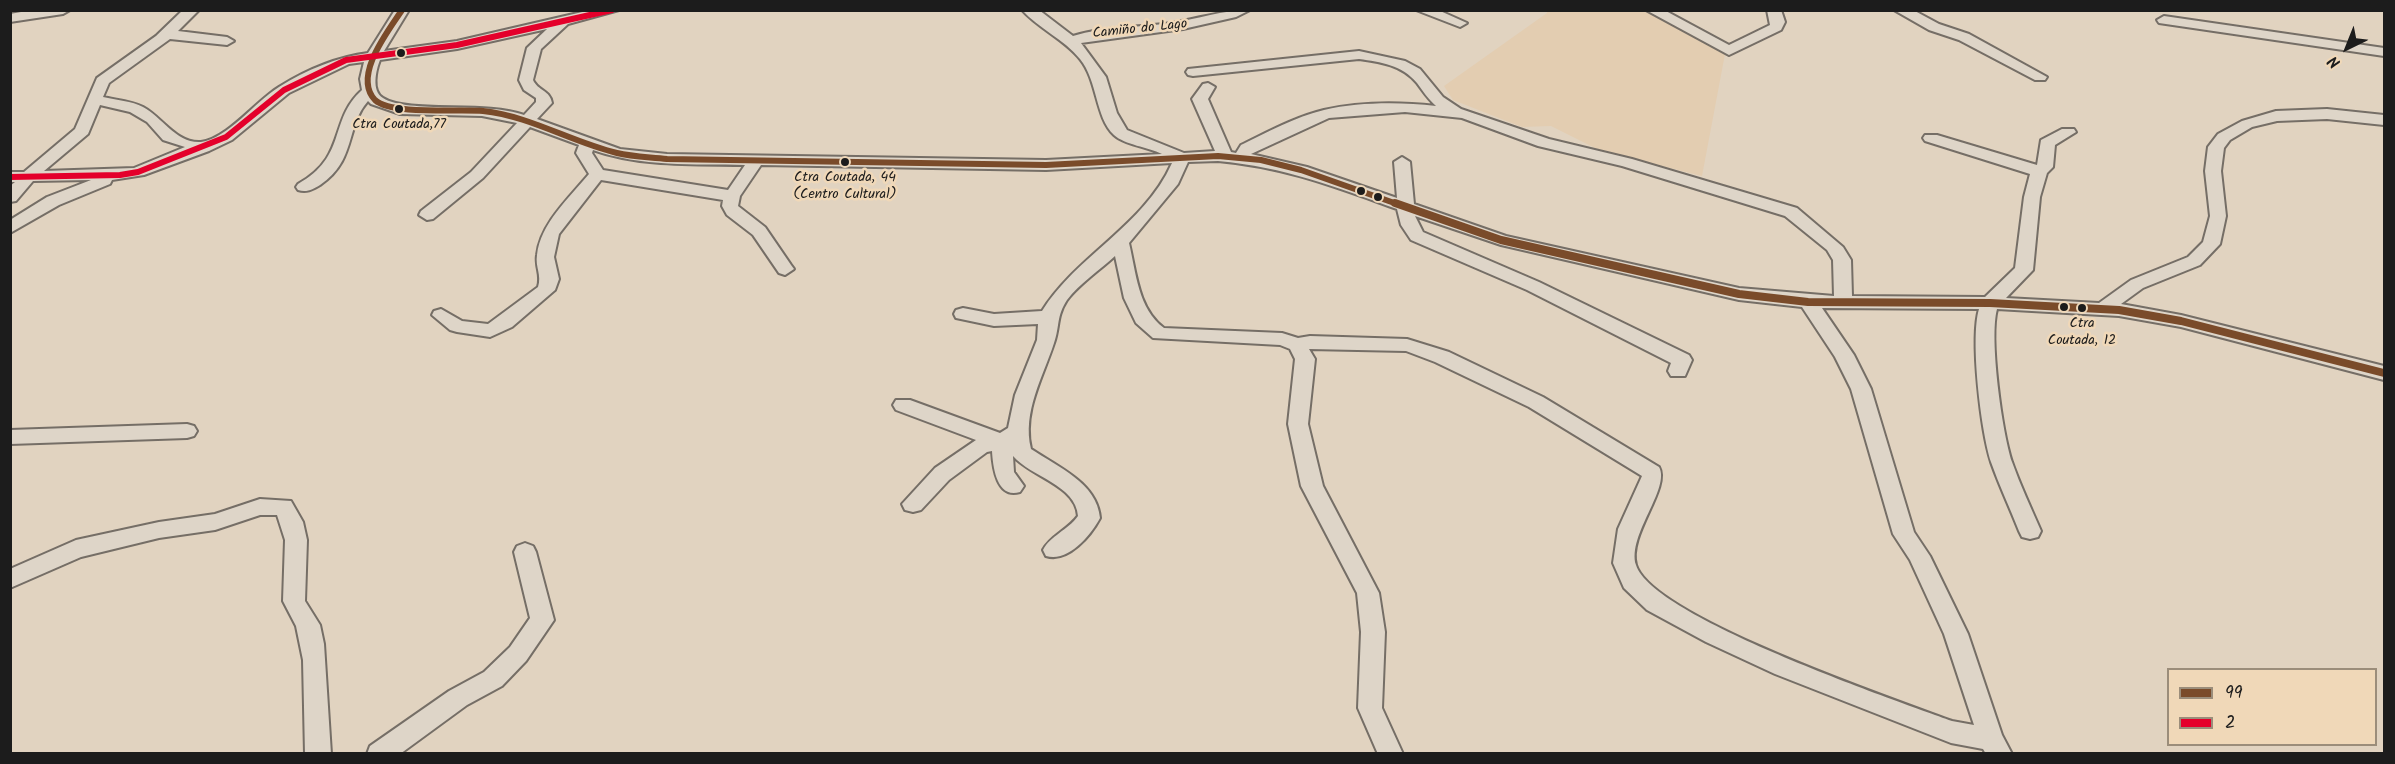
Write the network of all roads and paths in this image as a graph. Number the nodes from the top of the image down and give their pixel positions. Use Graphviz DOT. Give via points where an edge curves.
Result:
graph roads {
  1 [pos="63,10"];
  2 [pos="192,10"];
  3 [pos="402,10"];
  4 [pos="612,10"];
  5 [pos="1029,10"];
  6 [pos="1243,10"];
  7 [pos="1423,10"];
  8 [pos="1653,10"];
  9 [pos="1774,10"];
  10 [pos="1901,10"];
  11 [pos="10,18"];
  12 [pos="2164,20"];
  13 [pos="565,21"];
  14 [pos="1461,23"];
  15 [pos="166,34"];
  16 [pos="227,41"];
  17 [pos="1072,41"];
  18 [pos="2385,52"];
  19 [pos="374,56"];
  20 [pos="1192,72"];
  21 [pos="2040,77"];
  22 [pos="1208,87"];
  23 [pos="369,92"];
  24 [pos="94,99"];
  25 [pos="1465,114"];
  26 [pos="529,120"];
  27 [pos="2385,120"];
  28 [pos="2068,132"];
  29 [pos="1931,138"];
  30 [pos="588,143"];
  31 [pos="203,148"];
  32 [pos="1233,157"];
  33 [pos="1182,158"];
  34 [pos="756,160"];
  35 [pos="1402,162"];
  36 [pos="2039,171"];
  37 [pos="597,174"];
  38 [pos="120,175"];
  39 [pos="29,176"];
  40 [pos="10,177"];
  41 [pos="304,187"];
  42 [pos="732,196"];
  43 [pos="10,197"];
  44 [pos="1404,207"];
  45 [pos="427,215"];
  46 [pos="12,228"];
  47 [pos="1120,242"];
  48 [pos="785,269"];
  49 [pos="1808,302"];
  50 [pos="1843,303"];
  51 [pos="1990,303"];
  52 [pos="2104,308"];
  53 [pos="963,314"];
  54 [pos="441,315"];
  55 [pos="1048,317"];
  56 [pos="1297,345"];
  57 [pos="1678,371"];
  58 [pos="2385,373"];
  59 [pos="903,405"];
  60 [pos="187,431"];
  61 [pos="10,437"];
  62 [pos="1010,437"];
  63 [pos="1013,486"];
  64 [pos="913,504"];
  65 [pos="2030,531"];
  66 [pos="1054,550"];
  67 [pos="525,552"];
  68 [pos="10,579"];
  69 [pos="1996,746"];
  70 [pos="318,753"];
  71 [pos="379,753"];
  72 [pos="1391,753"];
  1 -- 11 [label="street"];
  2 -- 15 [label="street"];
  3 -- 19 [label="street"];
  4 -- 13 [label="street"];
  5 -- 17 [label="street"];
  6 -- 17 [label="street, Camiño do Lago" via="1197,23 1142,31 1096,32"];
  7 -- 14 [label="street"];
  8 -- 9 [label="street" via="1729,51 1776,27"];
  10 -- 21 [label="street" via="1964,37"];
  12 -- 18 [label="street"];
  13 -- 19 [label="street" via="457,45"];
  13 -- 26 [label="street" via="534,48 526,80 529,87 543,96 544,103"];
  15 -- 16 [label="street"];
  15 -- 24 [label="street" via="102,81"];
  17 -- 33 [label="street" via="1099,76 1117,129"];
  19 -- 23 [label="street"];
  19 -- 31 [label="street" via="330,66 284,90 226,137"];
  20 -- 25 [label="street" via="1359,55 1379,57 1412,70 1431,96"];
  22 -- 32 [label="street" via="1200,99"];
  23 -- 26 [label="street" via="376,101 391,108 482,111"];
  23 -- 41 [label="street" via="357,101 337,159 323,176"];
  24 -- 31 [label="street" via="135,109 152,119 169,137"];
  24 -- 39 [label="street" via="82,131"];
  25 -- 32 [label="street" via="1405,107 1326,114"];
  25 -- 50 [label="street" via="1544,143 1626,162 1791,212 1834,247 1842,260"];
  26 -- 30 [label="street"];
  26 -- 45 [label="street" via="477,175"];
  27 -- 52 [label="street" via="2327,114 2276,116 2253,121 2224,137 2216,147 2213,171 2218,216 2211,244 2194,261 2137,284"];
  28 -- 36 [label="street" via="2047,143 2045,167"];
  29 -- 36 [label="street"];
  30 -- 34 [label="street" via="645,158"];
  30 -- 37 [label="street" via="584,153"];
  31 -- 38 [label="street"];
  32 -- 33 [label="street"];
  32 -- 44 [label="street" via="1301,170"];
  33 -- 34 [label="street" via="1046,165"];
  33 -- 47 [label="street" via="1167,189"];
  34 -- 42 [label="street"];
  35 -- 44 [label="street"];
  36 -- 51 [label="street" via="2032,196 2024,270"];
  37 -- 42 [label="street"];
  37 -- 54 [label="street" via="552,233 545,257 550,279 546,290 490,331 457,326"];
  38 -- 39 [label="street"];
  38 -- 46 [label="street" via="53,201"];
  39 -- 40 [label="street"];
  39 -- 43 [label="street"];
  42 -- 48 [label="street" via="733,211 759,231"];
  44 -- 49 [label="street" via="1501,240 1598,263 1739,294"];
  44 -- 57 [label="street" via="1408,227 1417,236 1533,286 1682,360"];
  47 -- 55 [label="street" via="1062,294"];
  47 -- 56 [label="street" via="1133,298 1145,323 1161,334 1264,336"];
  49 -- 50 [label="street"];
  49 -- 69 [label="street" via="1844,355 1861,389 1904,534 1919,556 1956,634"];
  50 -- 51 [label="street"];
  51 -- 52 [label="street"];
  51 -- 65 [label="street" via="1984,324 1994,421 2001,460"];
  52 -- 58 [label="street" via="2181,321"];
  53 -- 55 [label="street" via="994,320"];
  55 -- 62 [label="street" via="1046,340"];
  56 -- 69 [label="street" via="1407,345 1442,357 1536,402 1652,472 1629,529 1624,563 1632,582 1655,603 1783,667"];
  56 -- 72 [label="street" via="1305,359 1298,424 1312,486 1368,593 1373,632 1370,708"];
  59 -- 62 [label="street"];
  60 -- 61 [label="street"];
  62 -- 63 [label="street" via="1004,473"];
  62 -- 64 [label="street" via="981,446 942,474"];
  62 -- 66 [label="street" via="1022,453 1074,488 1088,504 1089,518 1078,533"];
  67 -- 71 [label="street" via="542,620 518,654 493,679 458,698"];
  68 -- 70 [label="street" via="76,549 215,522 260,507 284,507 292,516 294,530 293,599 309,627 316,668 314,715"];
}
